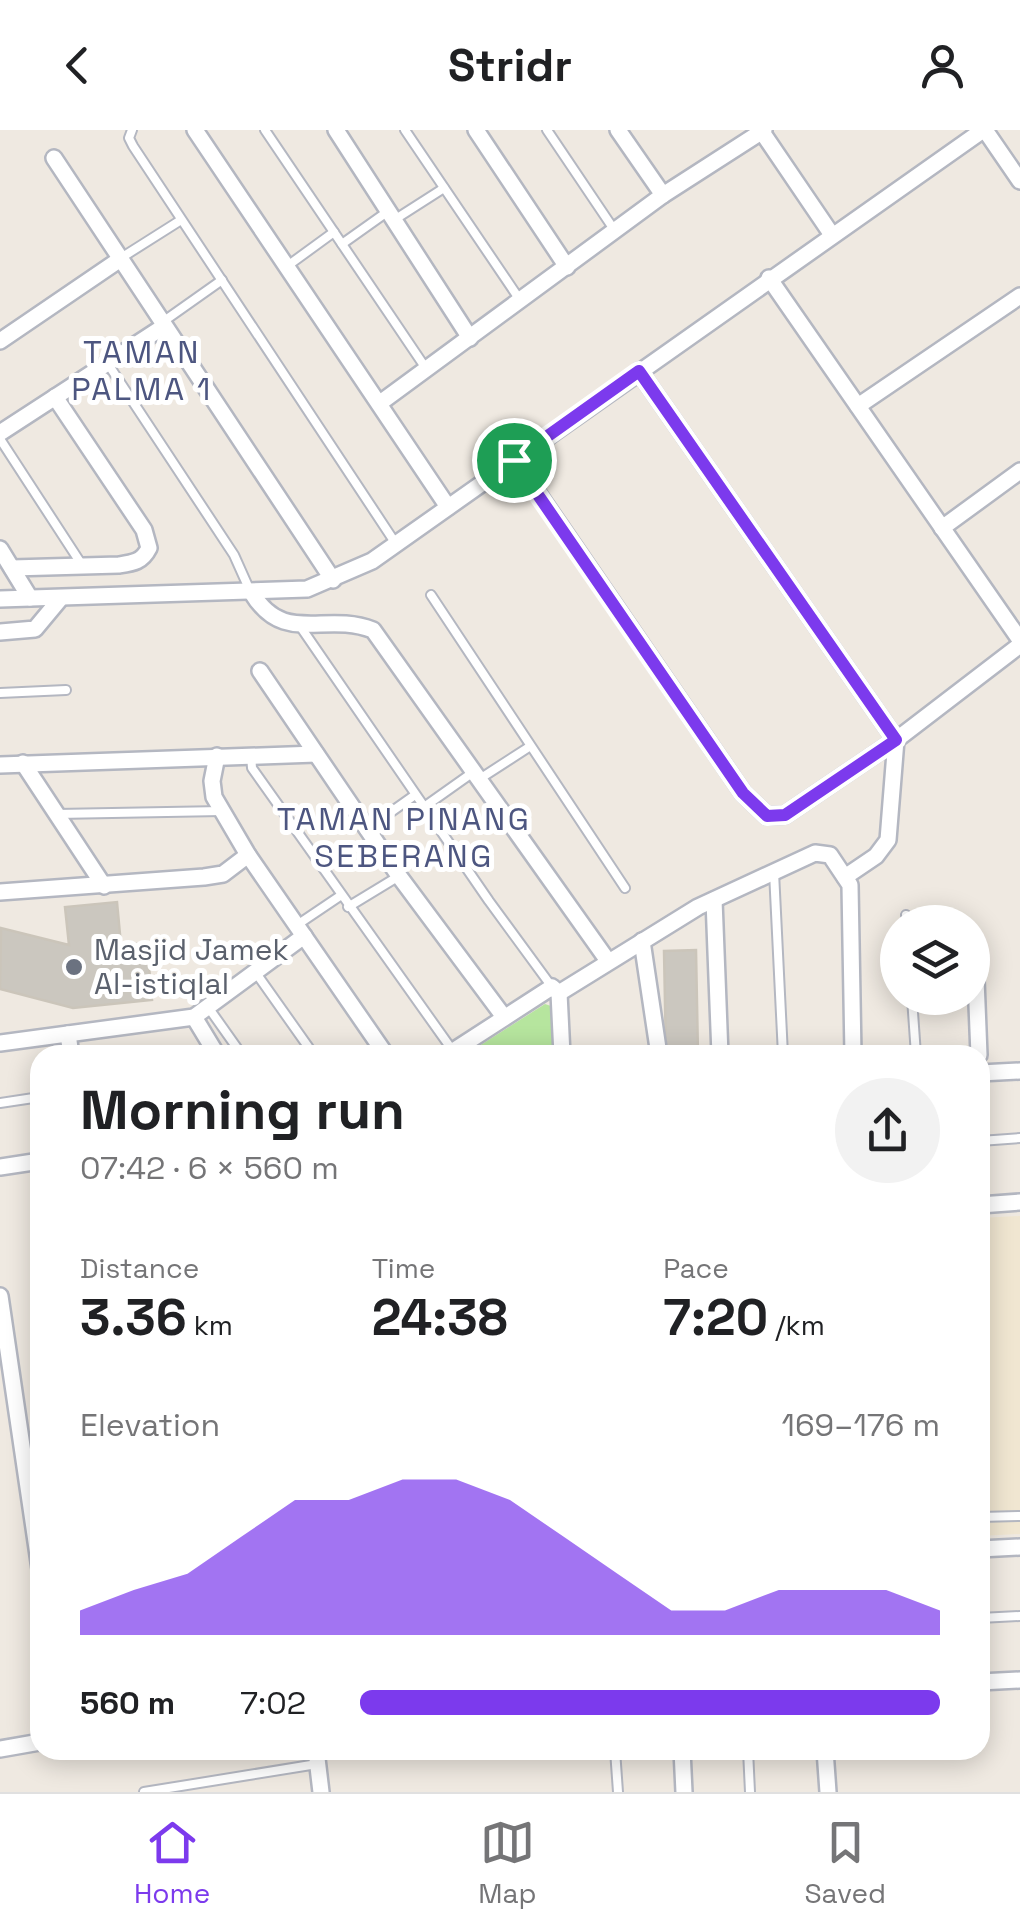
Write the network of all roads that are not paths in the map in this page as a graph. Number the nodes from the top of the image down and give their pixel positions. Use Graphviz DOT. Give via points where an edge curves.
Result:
graph roads {
  1 [pos="132,130"];
  2 [pos="195,130"];
  3 [pos="265,130"];
  4 [pos="336,130"];
  5 [pos="405,130"];
  6 [pos="476,130"];
  7 [pos="546,130"];
  8 [pos="618,130"];
  9 [pos="984,130"];
  10 [pos="763,131"];
  11 [pos="54,158"];
  12 [pos="1020,181"];
  13 [pos="444,188"];
  14 [pos="663,194"];
  15 [pos="391,215"];
  16 [pos="181,220"];
  17 [pos="614,231"];
  18 [pos="334,232"];
  19 [pos="832,235"];
  20 [pos="342,244"];
  21 [pos="119,260"];
  22 [pos="286,267"];
  23 [pos="567,267"];
  24 [pos="769,278"];
  25 [pos="222,280"];
  26 [pos="1020,296"];
  27 [pos="520,301"];
  28 [pos="162,325"];
  29 [pos="3,333"];
  30 [pos="470,338"];
  31 [pos="108,364"];
  32 [pos="426,370"];
  33 [pos="639,371"];
  34 [pos="55,397"];
  35 [pos="380,403"];
  36 [pos="858,406"];
  37 [pos="0,436"];
  38 [pos="514,460"];
  39 [pos="1020,471"];
  40 [pos="448,507"];
  41 [pos="942,528"];
  42 [pos="396,544"];
  43 [pos="0,549"];
  44 [pos="82,566"];
  45 [pos="12,568"];
  46 [pos="333,580"];
  47 [pos="252,593"];
  48 [pos="431,595"];
  49 [pos="30,598"];
  50 [pos="0,599"];
  51 [pos="60,599"];
  52 [pos="299,624"];
  53 [pos="0,632"];
  54 [pos="1020,643"];
  55 [pos="260,671"];
  56 [pos="66,690"];
  57 [pos="0,693"];
  58 [pos="896,740"];
  59 [pos="529,747"];
  60 [pos="316,754"];
  61 [pos="251,755"];
  62 [pos="217,756"];
  63 [pos="23,763"];
  64 [pos="0,764"];
  65 [pos="475,777"];
  66 [pos="416,795"];
  67 [pos="424,807"];
  68 [pos="222,811"];
  69 [pos="57,814"];
  70 [pos="367,829"];
  71 [pos="248,855"];
  72 [pos="774,872"];
  73 [pos="399,876"];
  74 [pos="846,876"];
  75 [pos="104,886"];
  76 [pos="625,888"];
  77 [pos="0,892"];
  78 [pos="340,896"];
  79 [pos="714,900"];
  80 [pos="348,907"];
  81 [pos="300,931"];
  82 [pos="642,941"];
  83 [pos="608,961"];
  84 [pos="254,971"];
  85 [pos="556,990"];
  86 [pos="208,1006"];
  87 [pos="913,1015"];
  88 [pos="977,1015"];
  89 [pos="194,1017"];
  90 [pos="504,1017"];
  91 [pos="68,1034"];
  92 [pos="0,1043"];
  93 [pos="70,1045"];
  94 [pos="212,1045"];
  95 [pos="235,1045"];
  96 [pos="307,1045"];
  97 [pos="379,1045"];
  98 [pos="444,1045"];
  99 [pos="462,1045"];
  100 [pos="561,1045"];
  101 [pos="657,1045"];
  102 [pos="720,1045"];
  103 [pos="783,1045"];
  104 [pos="853,1045"];
  105 [pos="915,1045"];
  106 [pos="979,1045"];
  107 [pos="990,1072"];
  108 [pos="1020,1072"];
  109 [pos="30,1098"];
  110 [pos="0,1103"];
  111 [pos="1020,1138"];
  112 [pos="990,1140"];
  113 [pos="30,1163"];
  114 [pos="0,1167"];
  115 [pos="1020,1202"];
  116 [pos="990,1204"];
  117 [pos="0,1296"];
  118 [pos="30,1501"];
  119 [pos="1020,1516"];
  120 [pos="990,1517"];
  121 [pos="1020,1546"];
  122 [pos="990,1548"];
  123 [pos="1020,1616"];
  124 [pos="990,1618"];
  125 [pos="1020,1680"];
  126 [pos="990,1682"];
  127 [pos="30,1743"];
  128 [pos="0,1747"];
  129 [pos="301,1760"];
  130 [pos="316,1760"];
  131 [pos="616,1760"];
  132 [pos="682,1760"];
  133 [pos="748,1760"];
  134 [pos="826,1760"];
  135 [pos="144,1792"];
  136 [pos="321,1792"];
  137 [pos="618,1792"];
  138 [pos="684,1792"];
  139 [pos="750,1792"];
  140 [pos="828,1792"];
  1 -- 16 [label="lane" via="133,146"];
  2 -- 22 [label="street"];
  3 -- 18 [label="lane"];
  4 -- 15 [label="street"];
  5 -- 13 [label="lane"];
  6 -- 23 [label="street"];
  7 -- 17 [label="lane"];
  8 -- 14 [label="street"];
  9 -- 12 [label="street"];
  9 -- 19 [label="street"];
  10 -- 14 [label="street"];
  10 -- 19 [label="street"];
  11 -- 21 [label="street"];
  13 -- 15 [label="lane"];
  13 -- 27 [label="lane"];
  14 -- 17 [label="street"];
  15 -- 20 [label="lane"];
  15 -- 30 [label="street"];
  16 -- 21 [label="lane"];
  16 -- 25 [label="lane"];
  17 -- 23 [label="street"];
  18 -- 20 [label="lane"];
  18 -- 22 [label="lane"];
  19 -- 24 [label="street"];
  20 -- 32 [label="lane"];
  21 -- 28 [label="street"];
  21 -- 29 [label="street"];
  22 -- 35 [label="street"];
  23 -- 27 [label="street"];
  24 -- 33 [label="street"];
  24 -- 36 [label="street"];
  25 -- 28 [label="lane"];
  25 -- 42 [label="lane"];
  26 -- 36 [label="street"];
  27 -- 30 [label="street"];
  28 -- 31 [label="street"];
  28 -- 46 [label="street"];
  30 -- 32 [label="street"];
  31 -- 34 [label="street"];
  31 -- 47 [label="lane"];
  32 -- 35 [label="street"];
  33 -- 38 [label="street"];
  33 -- 58 [label="street"];
  34 -- 37 [label="street"];
  34 -- 44 [label="street" via="148,541 136,562"];
  35 -- 40 [label="street"];
  36 -- 41 [label="street"];
  37 -- 44 [label="lane"];
  38 -- 40 [label="street"];
  38 -- 58 [label="street" via="757,809 785,815"];
  39 -- 41 [label="street"];
  40 -- 42 [label="street"];
  41 -- 54 [label="street"];
  42 -- 46 [label="street"];
  43 -- 45 [label="street"];
  44 -- 45 [label="street"];
  45 -- 49 [label="street"];
  46 -- 47 [label="street"];
  47 -- 51 [label="street"];
  47 -- 52 [label="street" via="279,622"];
  48 -- 59 [label="lane"];
  49 -- 50 [label="street"];
  49 -- 51 [label="street"];
  51 -- 53 [label="street" via="35,629"];
  52 -- 65 [label="street" via="344,622 373,630"];
  52 -- 66 [label="lane"];
  54 -- 58 [label="street"];
  55 -- 60 [label="street"];
  56 -- 57 [label="lane"];
  58 -- 74 [label="street" via="888,840"];
  59 -- 65 [label="lane"];
  59 -- 76 [label="lane"];
  60 -- 61 [label="street"];
  60 -- 70 [label="street"];
  61 -- 62 [label="street"];
  61 -- 78 [label="lane" via="252,768"];
  62 -- 63 [label="street"];
  62 -- 68 [label="street" via="212,789"];
  63 -- 64 [label="street"];
  63 -- 69 [label="street"];
  65 -- 67 [label="lane"];
  65 -- 83 [label="street"];
  66 -- 67 [label="lane"];
  66 -- 70 [label="lane"];
  67 -- 85 [label="lane"];
  68 -- 69 [label="lane"];
  68 -- 71 [label="street"];
  69 -- 75 [label="street"];
  70 -- 73 [label="street"];
  71 -- 75 [label="street" via="223,874"];
  71 -- 81 [label="street"];
  72 -- 74 [label="street" via="815,852 830,855"];
  72 -- 79 [label="street"];
  72 -- 103 [label="lane"];
  73 -- 80 [label="lane"];
  73 -- 90 [label="street"];
  74 -- 104 [label="street"];
  75 -- 77 [label="street"];
  78 -- 80 [label="lane"];
  78 -- 81 [label="lane"];
  79 -- 82 [label="street"];
  79 -- 102 [label="street"];
  80 -- 98 [label="lane"];
  81 -- 84 [label="street"];
  81 -- 97 [label="street"];
  82 -- 83 [label="street"];
  82 -- 101 [label="street"];
  83 -- 85 [label="street"];
  84 -- 86 [label="street"];
  84 -- 96 [label="lane"];
  85 -- 90 [label="street"];
  85 -- 100 [label="street"];
  86 -- 89 [label="street"];
  86 -- 95 [label="lane"];
  87 -- 105 [label="lane"];
  88 -- 106 [label="street"];
  89 -- 91 [label="street"];
  89 -- 94 [label="street"];
  90 -- 99 [label="street"];
  91 -- 92 [label="street"];
  91 -- 93 [label="street"];
  107 -- 108 [label="street"];
  109 -- 110 [label="lane"];
  111 -- 112 [label="lane"];
  113 -- 114 [label="street"];
  115 -- 116 [label="street"];
  117 -- 118 [label="street"];
  119 -- 120 [label="lane"];
  121 -- 122 [label="street"];
  123 -- 124 [label="lane"];
  125 -- 126 [label="street"];
  127 -- 128 [label="street"];
  129 -- 135 [label="lane"];
  130 -- 136 [label="street"];
  131 -- 137 [label="lane"];
  132 -- 138 [label="street"];
  133 -- 139 [label="lane"];
  134 -- 140 [label="street"];
}
